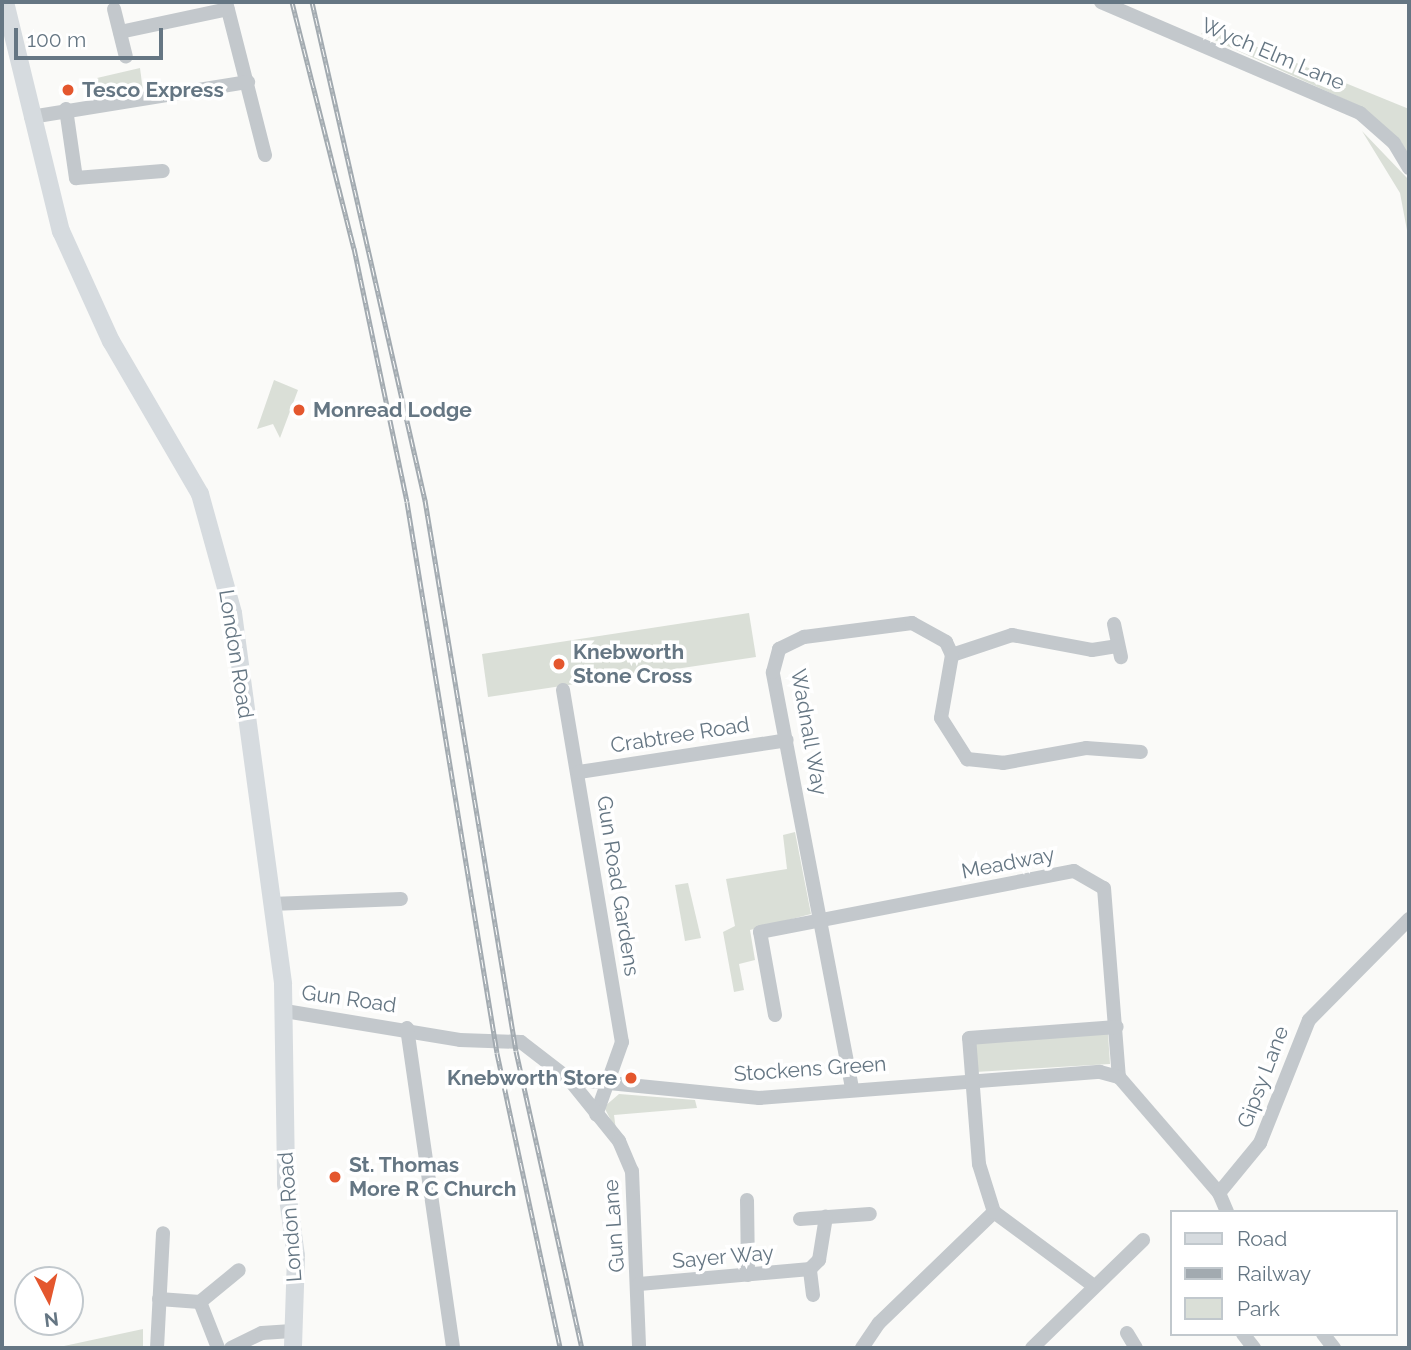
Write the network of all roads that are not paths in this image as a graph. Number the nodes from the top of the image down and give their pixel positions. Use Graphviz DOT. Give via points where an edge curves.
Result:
graph roads {
  1 [pos="5,2"];
  2 [pos="1101,2"];
  3 [pos="227,5"];
  4 [pos="114,9"];
  5 [pos="120,32"];
  6 [pos="126,57"];
  7 [pos="248,82"];
  8 [pos="65,109"];
  9 [pos="31,117"];
  10 [pos="265,155"];
  11 [pos="1409,169"];
  12 [pos="163,170"];
  13 [pos="1114,624"];
  14 [pos="952,655"];
  15 [pos="564,690"];
  16 [pos="787,740"];
  17 [pos="1141,752"];
  18 [pos="579,772"];
  19 [pos="401,898"];
  20 [pos="271,904"];
  21 [pos="1409,919"];
  22 [pos="820,922"];
  23 [pos="285,1011"];
  24 [pos="775,1014"];
  25 [pos="1117,1027"];
  26 [pos="407,1028"];
  27 [pos="972,1077"];
  28 [pos="1119,1077"];
  29 [pos="569,1079"];
  30 [pos="609,1087"];
  31 [pos="852,1088"];
  32 [pos="596,1115"];
  33 [pos="1219,1193"];
  34 [pos="747,1200"];
  35 [pos="1226,1210"];
  36 [pos="994,1212"];
  37 [pos="870,1214"];
  38 [pos="826,1217"];
  39 [pos="800,1219"];
  40 [pos="163,1233"];
  41 [pos="1143,1240"];
  42 [pos="810,1269"];
  43 [pos="239,1270"];
  44 [pos="748,1275"];
  45 [pos="639,1284"];
  46 [pos="1094,1286"];
  47 [pos="813,1295"];
  48 [pos="159,1299"];
  49 [pos="200,1302"];
  50 [pos="1127,1333"];
  51 [pos="292,1340"];
  52 [pos="157,1348"];
  53 [pos="218,1348"];
  54 [pos="232,1348"];
  55 [pos="453,1348"];
  56 [pos="639,1348"];
  57 [pos="862,1348"];
  58 [pos="1032,1348"];
  59 [pos="1136,1348"];
  1 -- 9 [label="main road, London Road"];
  2 -- 11 [label="street, Wych Elm Lane" via="1360,113 1394,143"];
  3 -- 5 [label="street"];
  3 -- 7 [label="street"];
  4 -- 5 [label="street"];
  5 -- 6 [label="street"];
  7 -- 8 [label="street"];
  7 -- 10 [label="street"];
  8 -- 9 [label="street"];
  8 -- 12 [label="street" via="76,178"];
  9 -- 20 [label="main road, London Road" via="61,231 84,290 187,466 214,533 233,613"];
  13 -- 14 [label="street" via="1119,651 1012,635"];
  14 -- 16 [label="street, Wadnall Way" via="931,630 898,621 779,649 773,672"];
  14 -- 17 [label="street" via="941,718 967,759 1003,763 1086,748"];
  15 -- 18 [label="street, Gun Road Gardens"];
  16 -- 18 [label="street, Crabtree Road"];
  16 -- 22 [label="street, Wadnall Way"];
  18 -- 30 [label="street, Gun Road Gardens" via="622,1042"];
  19 -- 20 [label="street"];
  20 -- 23 [label="main road, London Road"];
  21 -- 33 [label="street, Gipsy Lane" via="1309,1020 1260,1143"];
  22 -- 24 [label="street, Meadway" via="760,932"];
  22 -- 25 [label="street, Meadway" via="1074,872 1092,877 1105,896"];
  22 -- 31 [label="street, Wadnall Way"];
  23 -- 26 [label="street, Gun Road"];
  23 -- 51 [label="main road, London Road" via="286,1184 296,1256"];
  25 -- 27 [label="street" via="968,1038"];
  25 -- 28 [label="street, Meadway"];
  26 -- 29 [label="street, Gun Road" via="460,1040 521,1042"];
  26 -- 55 [label="street"];
  27 -- 28 [label="street, Stockens Green"];
  27 -- 31 [label="street, Stockens Green"];
  27 -- 36 [label="street" via="982,1181"];
  28 -- 33 [label="street"];
  29 -- 30 [label="street, Stockens Green"];
  29 -- 32 [label="street, Gun Lane"];
  30 -- 31 [label="street, Stockens Green" via="759,1098"];
  30 -- 32 [label="street, Gun Road Gardens"];
  32 -- 45 [label="street, Gun Lane" via="626,1152 632,1171"];
  33 -- 35 [label="street"];
  34 -- 44 [label="street"];
  36 -- 46 [label="street"];
  36 -- 57 [label="street" via="879,1323"];
  37 -- 38 [label="street"];
  38 -- 39 [label="street"];
  38 -- 42 [label="street" via="819,1260"];
  40 -- 48 [label="street"];
  41 -- 46 [label="street"];
  42 -- 44 [label="street, Sayer Way"];
  42 -- 47 [label="street"];
  43 -- 49 [label="street"];
  44 -- 45 [label="street, Sayer Way"];
  45 -- 56 [label="street, Gun Lane"];
  46 -- 58 [label="street"];
  48 -- 49 [label="street"];
  48 -- 52 [label="street"];
  49 -- 53 [label="street"];
  50 -- 59 [label="street"];
  51 -- 54 [label="street" via="262,1333"];
}
